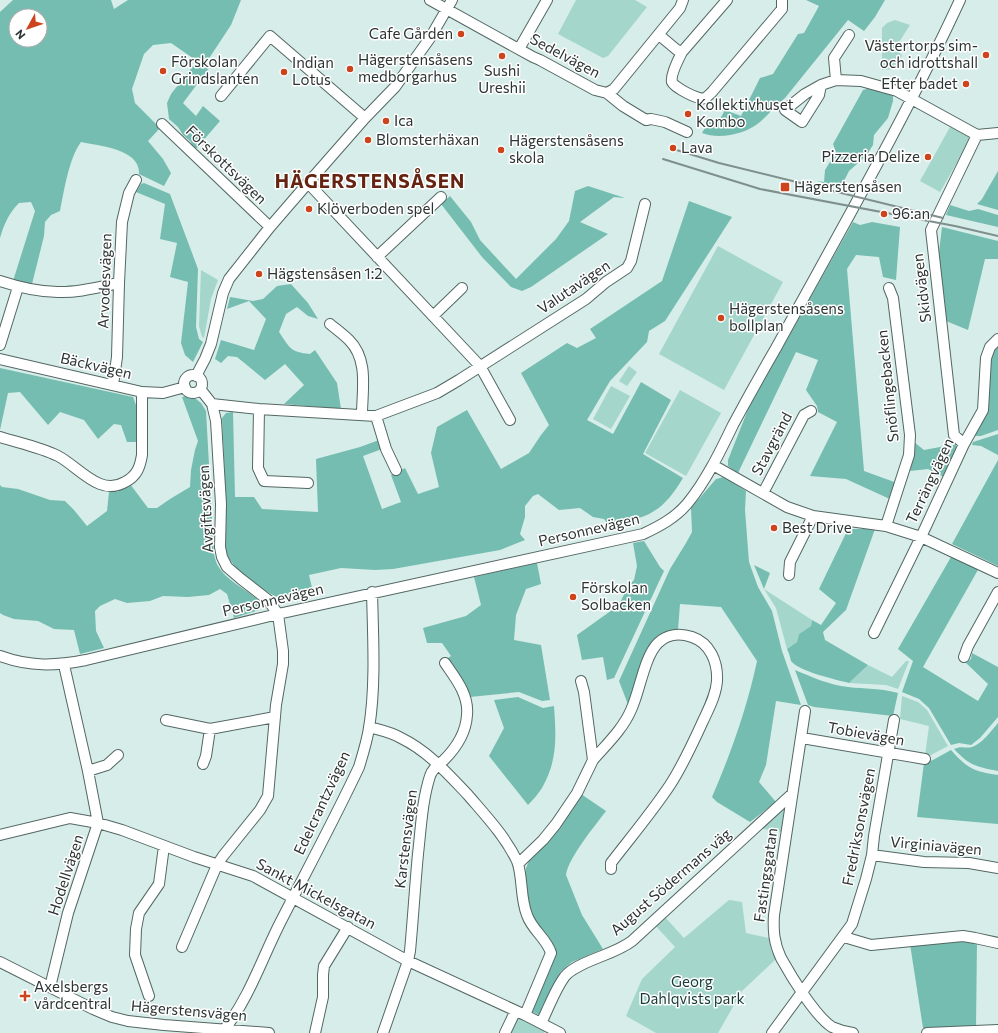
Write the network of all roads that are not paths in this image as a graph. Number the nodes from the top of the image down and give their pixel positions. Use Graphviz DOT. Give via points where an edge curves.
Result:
graph roads {
  1 [pos="430,0"];
  2 [pos="547,0"];
  3 [pos="682,0"];
  4 [pos="728,0"];
  5 [pos="782,0"];
  6 [pos="960,0"];
  7 [pos="449,4"];
  8 [pos="659,35"];
  9 [pos="849,35"];
  10 [pos="519,49"];
  11 [pos="682,52"];
  12 [pos="836,80"];
  13 [pos="821,85"];
  14 [pos="607,93"];
  15 [pos="221,96"];
  16 [pos="912,100"];
  17 [pos="365,118"];
  18 [pos="162,124"];
  19 [pos="687,132"];
  20 [pos="998,133"];
  21 [pos="977,135"];
  22 [pos="136,180"];
  23 [pos="308,183"];
  24 [pos="441,197"];
  25 [pos="644,204"];
  26 [pos="270,227"];
  27 [pos="377,256"];
  28 [pos="0,281"];
  29 [pos="118,283"];
  30 [pos="18,287"];
  31 [pos="462,288"];
  32 [pos="888,288"];
  33 [pos="433,316"];
  34 [pos="330,324"];
  35 [pos="998,339"];
  36 [pos="0,345"];
  37 [pos="0,359"];
  38 [pos="480,366"];
  39 [pos="196,376"];
  40 [pos="113,385"];
  41 [pos="185,387"];
  42 [pos="201,390"];
  43 [pos="142,392"];
  44 [pos="212,404"];
  45 [pos="259,409"];
  46 [pos="811,411"];
  47 [pos="362,415"];
  48 [pos="376,416"];
  49 [pos="510,420"];
  50 [pos="0,437"];
  51 [pos="964,444"];
  52 [pos="713,465"];
  53 [pos="396,470"];
  54 [pos="308,483"];
  55 [pos="763,493"];
  56 [pos="813,516"];
  57 [pos="886,526"];
  58 [pos="921,537"];
  59 [pos="998,573"];
  60 [pos="789,575"];
  61 [pos="372,592"];
  62 [pos="998,592"];
  63 [pos="278,614"];
  64 [pos="874,633"];
  65 [pos="0,656"];
  66 [pos="964,657"];
  67 [pos="446,663"];
  68 [pos="64,665"];
  69 [pos="581,681"];
  70 [pos="805,711"];
  71 [pos="275,717"];
  72 [pos="166,720"];
  73 [pos="894,720"];
  74 [pos="369,727"];
  75 [pos="210,729"];
  76 [pos="802,738"];
  77 [pos="889,753"];
  78 [pos="118,755"];
  79 [pos="925,759"];
  80 [pos="593,760"];
  81 [pos="203,764"];
  82 [pos="439,764"];
  83 [pos="88,771"];
  84 [pos="792,794"];
  85 [pos="98,823"];
  86 [pos="0,835"];
  87 [pos="164,846"];
  88 [pos="872,855"];
  89 [pos="218,864"];
  90 [pos="518,864"];
  91 [pos="998,868"];
  92 [pos="611,869"];
  93 [pos="294,897"];
  94 [pos="348,927"];
  95 [pos="844,937"];
  96 [pos="998,943"];
  97 [pos="182,947"];
  98 [pos="408,960"];
  99 [pos="0,962"];
  100 [pos="50,987"];
  101 [pos="803,992"];
  102 [pos="149,996"];
  103 [pos="520,1013"];
  104 [pos="541,1023"];
  105 [pos="224,1030"];
  106 [pos="998,1030"];
  107 [pos="554,1032"];
  108 [pos="269,1033"];
  109 [pos="315,1033"];
  110 [pos="383,1033"];
  111 [pos="505,1033"];
  112 [pos="772,1033"];
  113 [pos="853,1033"];
  114 [pos="927,1033"];
  1 -- 7 [label="street, Sedelvägen"];
  2 -- 10 [label="street"];
  3 -- 8 [label="street" via="680,8"];
  4 -- 11 [label="street"];
  5 -- 11 [label="street" via="782,9 704,99 694,96 672,82"];
  6 -- 16 [label="street, Personnevägen"];
  7 -- 10 [label="street, Sedelvägen"];
  7 -- 17 [label="street" via="430,38 395,87"];
  8 -- 11 [label="street"];
  8 -- 14 [label="street" via="614,89"];
  9 -- 12 [label="street" via="834,58"];
  10 -- 14 [label="street, Sedelvägen" via="595,90"];
  12 -- 13 [label="street"];
  12 -- 16 [label="street" via="861,81 880,86 897,91"];
  14 -- 19 [label="street, Sedelvägen" via="646,120 665,122"];
  15 -- 17 [label="street" via="270,36"];
  16 -- 21 [label="street"];
  16 -- 52 [label="street, Personnevägen" via="740,411"];
  17 -- 23 [label="street"];
  18 -- 26 [label="street, Förskottsvägen"];
  20 -- 21 [label="street"];
  21 -- 51 [label="street, Skidvägen" via="931,230 954,435"];
  22 -- 29 [label="street, Arvodesvägen" via="129,194 122,222"];
  23 -- 26 [label="street"];
  23 -- 27 [label="street"];
  24 -- 27 [label="street"];
  25 -- 38 [label="street, Valutavägen" via="631,261 627,268 586,299"];
  26 -- 39 [label="street" via="226,284 211,344"];
  27 -- 33 [label="street"];
  28 -- 30 [label="street"];
  29 -- 30 [label="street" via="86,290 58,292"];
  29 -- 40 [label="street, Arvodesvägen" via="118,357"];
  30 -- 36 [label="street"];
  31 -- 33 [label="street"];
  32 -- 57 [label="street, Snöflingebacken" via="893,298 910,435 909,455"];
  33 -- 38 [label="street"];
  34 -- 47 [label="street" via="350,341 361,361"];
  35 -- 51 [label="street, Terrängvägen" via="990,347 986,358 983,410"];
  37 -- 40 [label="street, Bäckvägen"];
  38 -- 48 [label="street, Valutavägen" via="437,393"];
  38 -- 49 [label="street"];
  39 -- 41 [label="street" via="186,379"];
  39 -- 42 [label="street" via="202,381"];
  40 -- 43 [label="street, Bäckvägen"];
  41 -- 42 [label="street" via="188,392 193,393"];
  41 -- 43 [label="street, Bäckvägen" via="163,393"];
  42 -- 44 [label="street"];
  43 -- 50 [label="street" via="141,463 132,479 122,484 107,486 97,483 59,456"];
  44 -- 45 [label="street, Valutavägen"];
  44 -- 63 [label="street, Avgiftsvägen" via="217,436 222,557 227,567 268,600"];
  45 -- 47 [label="street, Valutavägen"];
  45 -- 54 [label="street" via="258,468 264,481"];
  46 -- 55 [label="street, Stavgränd" via="804,416"];
  47 -- 48 [label="street, Valutavägen"];
  48 -- 53 [label="street" via="386,449"];
  51 -- 58 [label="street, Terrängvägen"];
  52 -- 55 [label="street"];
  52 -- 61 [label="street, Personnevägen" via="681,510 665,523 643,534"];
  55 -- 56 [label="street" via="788,507"];
  56 -- 57 [label="street"];
  56 -- 60 [label="street" via="790,562"];
  57 -- 58 [label="street"];
  58 -- 59 [label="street"];
  58 -- 64 [label="street, Terrängvägen"];
  61 -- 63 [label="street, Personnevägen"];
  61 -- 74 [label="street, Edelcrantzvägen" via="373,669"];
  62 -- 66 [label="street"];
  63 -- 68 [label="street, Personnevägen"];
  63 -- 71 [label="street" via="283,664"];
  65 -- 68 [label="street, Personnevägen" via="20,663"];
  67 -- 82 [label="street, Karstensvägen" via="467,700 467,713 461,738"];
  68 -- 83 [label="street, Hodellvägen"];
  69 -- 80 [label="street"];
  70 -- 76 [label="street, Fastingsgatan"];
  71 -- 75 [label="street"];
  71 -- 89 [label="street" via="268,796"];
  72 -- 75 [label="street"];
  73 -- 77 [label="street, Fredriksonsvägen"];
  74 -- 82 [label="street" via="401,737"];
  74 -- 93 [label="street, Edelcrantzvägen" via="358,767"];
  75 -- 81 [label="street"];
  76 -- 77 [label="street, Tobievägen"];
  76 -- 84 [label="street, Fastingsgatan"];
  77 -- 79 [label="street, Tobievägen"];
  77 -- 88 [label="street, Fredriksonsvägen"];
  78 -- 83 [label="street" via="107,765"];
  80 -- 90 [label="street" via="577,793 556,824"];
  80 -- 92 [label="street" via="626,720 656,645 661,640 678,634 694,637 706,646 716,662 717,682 712,701 672,781 612,863"];
  82 -- 90 [label="street" via="493,824"];
  82 -- 98 [label="street, Karstensvägen" via="431,774 423,808"];
  83 -- 85 [label="street, Hodellvägen"];
  84 -- 101 [label="street, Fastingsgatan" via="773,937 781,958"];
  84 -- 104 [label="street, August Södermans väg" via="632,941 566,975"];
  85 -- 86 [label="street, Sankt Mickelsgatan" via="70,818"];
  85 -- 87 [label="street, Sankt Mickelsgatan"];
  85 -- 100 [label="street, Hodellvägen" via="71,906"];
  87 -- 89 [label="street, Sankt Mickelsgatan"];
  87 -- 102 [label="street" via="160,884 139,913 136,929 135,955"];
  88 -- 91 [label="street, Virginiavägen"];
  88 -- 95 [label="street, Fredriksonsvägen" via="853,920"];
  89 -- 93 [label="street, Sankt Mickelsgatan" via="253,876"];
  89 -- 97 [label="street"];
  90 -- 103 [label="street" via="527,916 551,953"];
  93 -- 94 [label="street, Sankt Mickelsgatan"];
  93 -- 105 [label="street, Edelcrantzvägen" via="247,995"];
  94 -- 98 [label="street, Sankt Mickelsgatan"];
  94 -- 109 [label="street" via="324,966 323,998"];
  95 -- 96 [label="street" via="871,945 963,936"];
  95 -- 101 [label="street, Fredriksonsvägen"];
  98 -- 103 [label="street, Sankt Mickelsgatan"];
  98 -- 110 [label="street, Karstensvägen"];
  99 -- 100 [label="street, Hägerstensvägen"];
  100 -- 105 [label="street, Hägerstensvägen" via="112,1017 142,1023"];
  101 -- 112 [label="street, Fredriksonsvägen"];
  101 -- 113 [label="street, Fastingsgatan" via="828,1024 838,1030"];
  103 -- 104 [label="street, Sankt Mickelsgatan"];
  103 -- 111 [label="street"];
  104 -- 107 [label="street, Sankt Mickelsgatan"];
  105 -- 108 [label="street, Hägerstensvägen"];
  106 -- 114 [label="street"];
}
